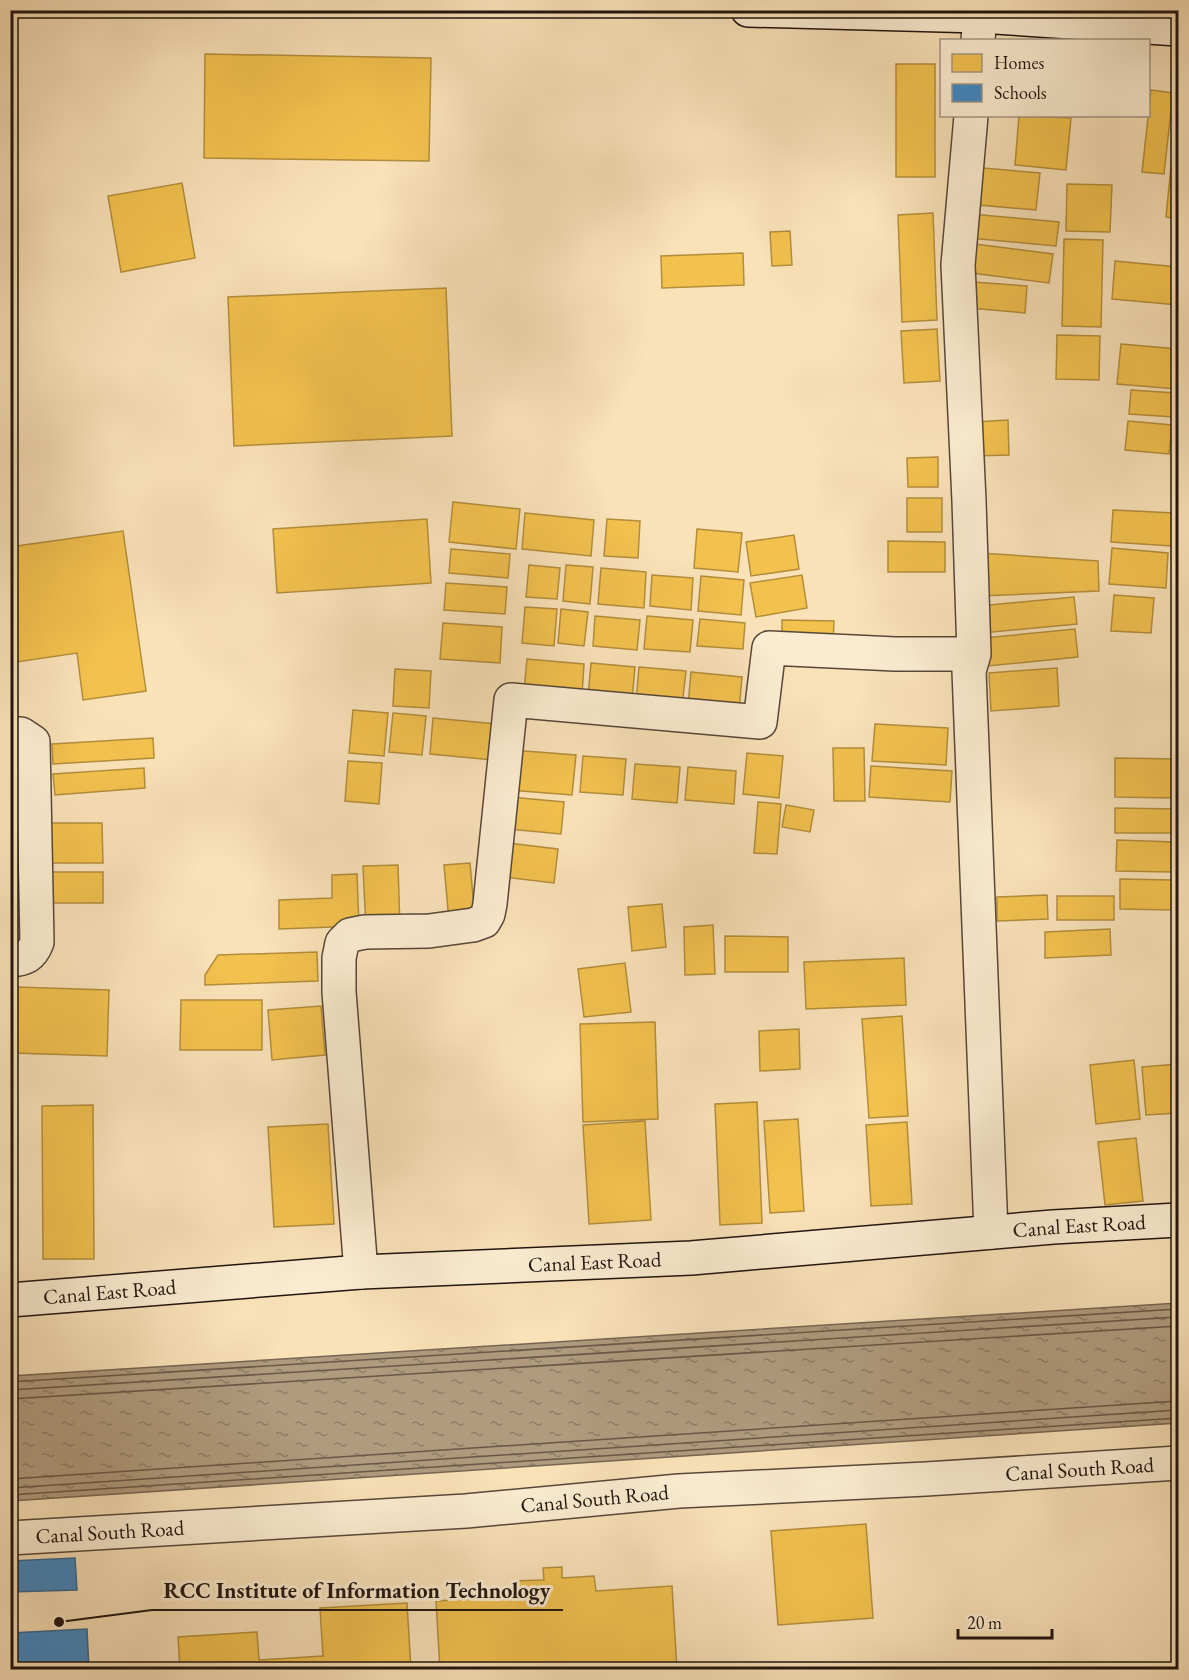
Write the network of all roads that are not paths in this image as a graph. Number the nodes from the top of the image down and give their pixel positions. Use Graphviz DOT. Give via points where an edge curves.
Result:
graph roads {
  1 [pos="748,10"];
  2 [pos="1158,22"];
  3 [pos="979,28"];
  4 [pos="971,117"];
  5 [pos="974,654"];
  6 [pos="10,734"];
  7 [pos="10,960"];
  8 [pos="1179,1220"];
  9 [pos="991,1232"];
  10 [pos="361,1272"];
  11 [pos="10,1300"];
  12 [pos="1179,1463"];
  13 [pos="10,1538"];
  1 -- 3 [label="street"];
  2 -- 3 [label="street"];
  4 -- 5 [label="street" via="958,265"];
  5 -- 9 [label="street" via="969,671"];
  5 -- 10 [label="street" via="769,648 760,722 511,700 490,904 484,921 429,930 365,932 350,935 342,943 339,992"];
  6 -- 7 [label="street" via="21,734 33,742 37,942 34,951 23,960"];
  8 -- 9 [label="street, Canal East Road"];
  9 -- 10 [label="street, Canal East Road" via="692,1258"];
  10 -- 11 [label="street, Canal East Road"];
  12 -- 13 [label="street, Canal South Road" via="679,1491 466,1511"];
}
